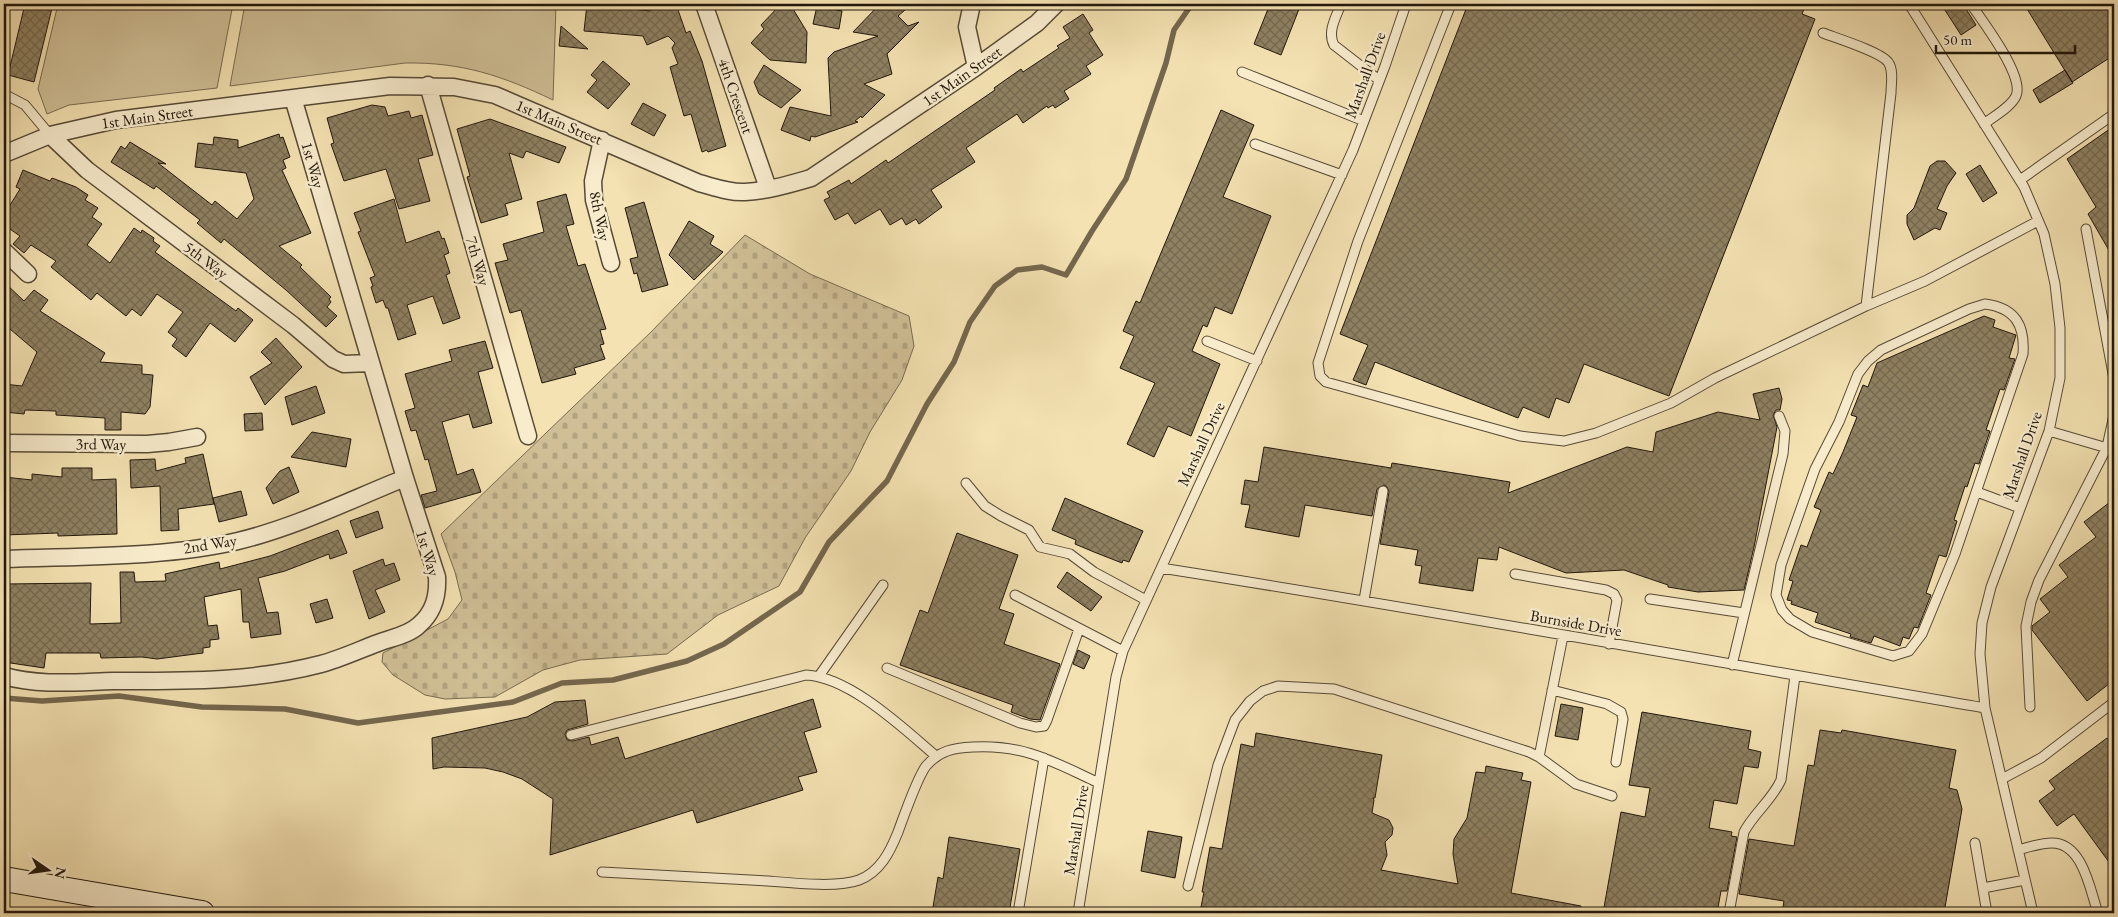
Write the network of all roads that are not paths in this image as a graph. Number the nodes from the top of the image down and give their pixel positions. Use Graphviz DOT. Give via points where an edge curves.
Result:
graph roads {
  1 [pos="704,4"];
  2 [pos="972,4"];
  3 [pos="1056,4"];
  4 [pos="1340,4"];
  5 [pos="1406,4"];
  6 [pos="1450,4"];
  7 [pos="1908,4"];
  8 [pos="1971,4"];
  9 [pos="1823,33"];
  10 [pos="976,67"];
  11 [pos="1242,72"];
  12 [pos="1379,80"];
  13 [pos="428,85"];
  14 [pos="4,94"];
  15 [pos="293,98"];
  16 [pos="2114,114"];
  17 [pos="1364,120"];
  18 [pos="1984,124"];
  19 [pos="50,136"];
  20 [pos="602,140"];
  21 [pos="1255,144"];
  22 [pos="4,154"];
  23 [pos="1342,175"];
  24 [pos="2020,180"];
  25 [pos="768,188"];
  26 [pos="2038,221"];
  27 [pos="2086,229"];
  28 [pos="4,251"];
  29 [pos="611,263"];
  30 [pos="28,274"];
  31 [pos="1866,306"];
  32 [pos="1206,341"];
  33 [pos="1257,361"];
  34 [pos="371,363"];
  35 [pos="2114,379"];
  36 [pos="2114,415"];
  37 [pos="1778,416"];
  38 [pos="2049,431"];
  39 [pos="528,436"];
  40 [pos="197,437"];
  41 [pos="4,443"];
  42 [pos="2111,448"];
  43 [pos="405,478"];
  44 [pos="966,483"];
  45 [pos="1383,491"];
  46 [pos="1977,492"];
  47 [pos="2020,508"];
  48 [pos="4,559"];
  49 [pos="1161,568"];
  50 [pos="1515,574"];
  51 [pos="883,585"];
  52 [pos="1015,596"];
  53 [pos="1650,599"];
  54 [pos="1146,600"];
  55 [pos="1364,600"];
  56 [pos="1744,613"];
  57 [pos="1079,629"];
  58 [pos="1562,636"];
  59 [pos="1609,644"];
  60 [pos="1123,651"];
  61 [pos="1732,665"];
  62 [pos="887,668"];
  63 [pos="4,676"];
  64 [pos="819,676"];
  65 [pos="1795,676"];
  66 [pos="1552,690"];
  67 [pos="2114,702"];
  68 [pos="2030,707"];
  69 [pos="1985,708"];
  70 [pos="571,735"];
  71 [pos="936,756"];
  72 [pos="1539,757"];
  73 [pos="1044,758"];
  74 [pos="1616,762"];
  75 [pos="2002,779"];
  76 [pos="1099,782"];
  77 [pos="1612,796"];
  78 [pos="1975,843"];
  79 [pos="2018,850"];
  80 [pos="602,872"];
  81 [pos="4,879"];
  82 [pos="2025,880"];
  83 [pos="1188,886"];
  84 [pos="1982,888"];
  85 [pos="202,913"];
  86 [pos="1018,913"];
  87 [pos="1078,913"];
  88 [pos="1729,913"];
  89 [pos="1987,913"];
  90 [pos="2033,913"];
  91 [pos="2098,913"];
  1 -- 25 [label="street, 4th Crescent"];
  2 -- 10 [label="street" via="967,26"];
  3 -- 10 [label="street, 1st Main Street" via="1037,23"];
  4 -- 12 [label="lane" via="1330,38 1343,53"];
  5 -- 12 [label="lane, Marshall Drive"];
  6 -- 31 [label="lane" via="1358,241 1318,364 1320,376 1326,382 1520,436 1564,441 1596,433 1671,403 1715,378"];
  7 -- 18 [label="lane, Marshall Drive"];
  8 -- 18 [label="lane" via="1996,40 2017,79 2018,88 2011,102"];
  9 -- 31 [label="lane" via="1880,55 1888,62 1891,71"];
  10 -- 25 [label="street, 1st Main Street" via="811,178"];
  11 -- 17 [label="lane"];
  12 -- 17 [label="lane, Marshall Drive"];
  13 -- 15 [label="street, 1st Main Street" via="390,86"];
  13 -- 20 [label="street, 1st Main Street" via="454,86 495,95"];
  13 -- 39 [label="street, 7th Way"];
  14 -- 19 [label="lane" via="25,105"];
  15 -- 19 [label="street, 1st Main Street" via="116,120"];
  15 -- 34 [label="street, 1st Way"];
  16 -- 24 [label="lane"];
  17 -- 23 [label="lane, Marshall Drive"];
  18 -- 24 [label="lane, Marshall Drive"];
  19 -- 22 [label="street, 1st Main Street"];
  19 -- 34 [label="street, 5th Way" via="87,170 293,325 333,359 344,364"];
  20 -- 25 [label="street, 1st Main Street" via="720,189 744,192"];
  20 -- 29 [label="street, 8th Way" via="593,181 594,200"];
  21 -- 23 [label="lane"];
  23 -- 33 [label="lane, Marshall Drive"];
  24 -- 26 [label="lane, Marshall Drive"];
  26 -- 31 [label="lane" via="1925,281"];
  26 -- 38 [label="lane, Marshall Drive" via="2055,284 2060,328 2060,378"];
  27 -- 35 [label="lane"];
  28 -- 30 [label="street"];
  32 -- 33 [label="lane"];
  33 -- 49 [label="lane, Marshall Drive"];
  34 -- 43 [label="street, 1st Way"];
  36 -- 42 [label="lane"];
  37 -- 56 [label="lane" via="1785,431 1783,454"];
  38 -- 42 [label="lane"];
  38 -- 47 [label="lane, Marshall Drive"];
  40 -- 41 [label="street, 3rd Way" via="146,444"];
  42 -- 68 [label="lane" via="2039,580 2031,602 2026,626"];
  43 -- 48 [label="street, 2nd Way" via="270,532 236,541 158,551"];
  43 -- 63 [label="street, 1st Way" via="437,577 434,605 418,627 323,664 246,678 45,682"];
  44 -- 54 [label="lane" via="985,506 1030,530 1040,547 1070,554 1094,572"];
  45 -- 55 [label="lane"];
  46 -- 46 [label="lane" via="1931,617 1909,651 1893,656 1812,632 1799,626 1782,610 1776,595 1781,565 1815,469 1858,374 1881,350 1985,304 2004,309 2012,315 2020,324 2024,337 2023,354"];
  46 -- 47 [label="lane"];
  47 -- 69 [label="lane, Marshall Drive" via="1990,586 1982,623 1980,654"];
  49 -- 54 [label="lane, Marshall Drive"];
  49 -- 55 [label="lane, Burnside Drive"];
  50 -- 59 [label="lane" via="1614,594 1617,600"];
  51 -- 64 [label="lane"];
  52 -- 57 [label="lane"];
  53 -- 56 [label="lane"];
  54 -- 60 [label="lane, Marshall Drive"];
  55 -- 58 [label="lane, Burnside Drive"];
  56 -- 61 [label="lane"];
  57 -- 60 [label="lane"];
  57 -- 62 [label="lane" via="1044,726 1020,723"];
  58 -- 59 [label="lane, Burnside Drive"];
  58 -- 66 [label="lane"];
  59 -- 61 [label="lane, Burnside Drive"];
  60 -- 76 [label="lane, Marshall Drive"];
  61 -- 65 [label="lane, Burnside Drive"];
  64 -- 70 [label="lane" via="806,675"];
  64 -- 71 [label="lane" via="875,706"];
  65 -- 69 [label="lane, Burnside Drive"];
  65 -- 88 [label="lane" via="1781,780 1744,832"];
  66 -- 72 [label="lane"];
  66 -- 74 [label="lane" via="1607,704 1622,712"];
  67 -- 75 [label="lane" via="2041,758"];
  69 -- 75 [label="lane, Marshall Drive"];
  71 -- 73 [label="lane" via="951,748 990,746 1018,749"];
  71 -- 80 [label="lane" via="925,768 885,859 873,872 858,880 840,884"];
  72 -- 77 [label="lane" via="1576,784"];
  72 -- 83 [label="lane" via="1334,689 1278,686 1263,691 1235,720 1218,765"];
  73 -- 76 [label="lane"];
  73 -- 86 [label="lane"];
  75 -- 79 [label="lane, Marshall Drive"];
  76 -- 87 [label="lane, Marshall Drive"];
  78 -- 84 [label="lane"];
  79 -- 82 [label="lane, Marshall Drive"];
  79 -- 91 [label="lane" via="2051,843 2069,848 2078,857"];
  81 -- 85 [label="main road"];
  82 -- 84 [label="lane"];
  82 -- 90 [label="lane, Marshall Drive"];
  84 -- 89 [label="lane"];
}
